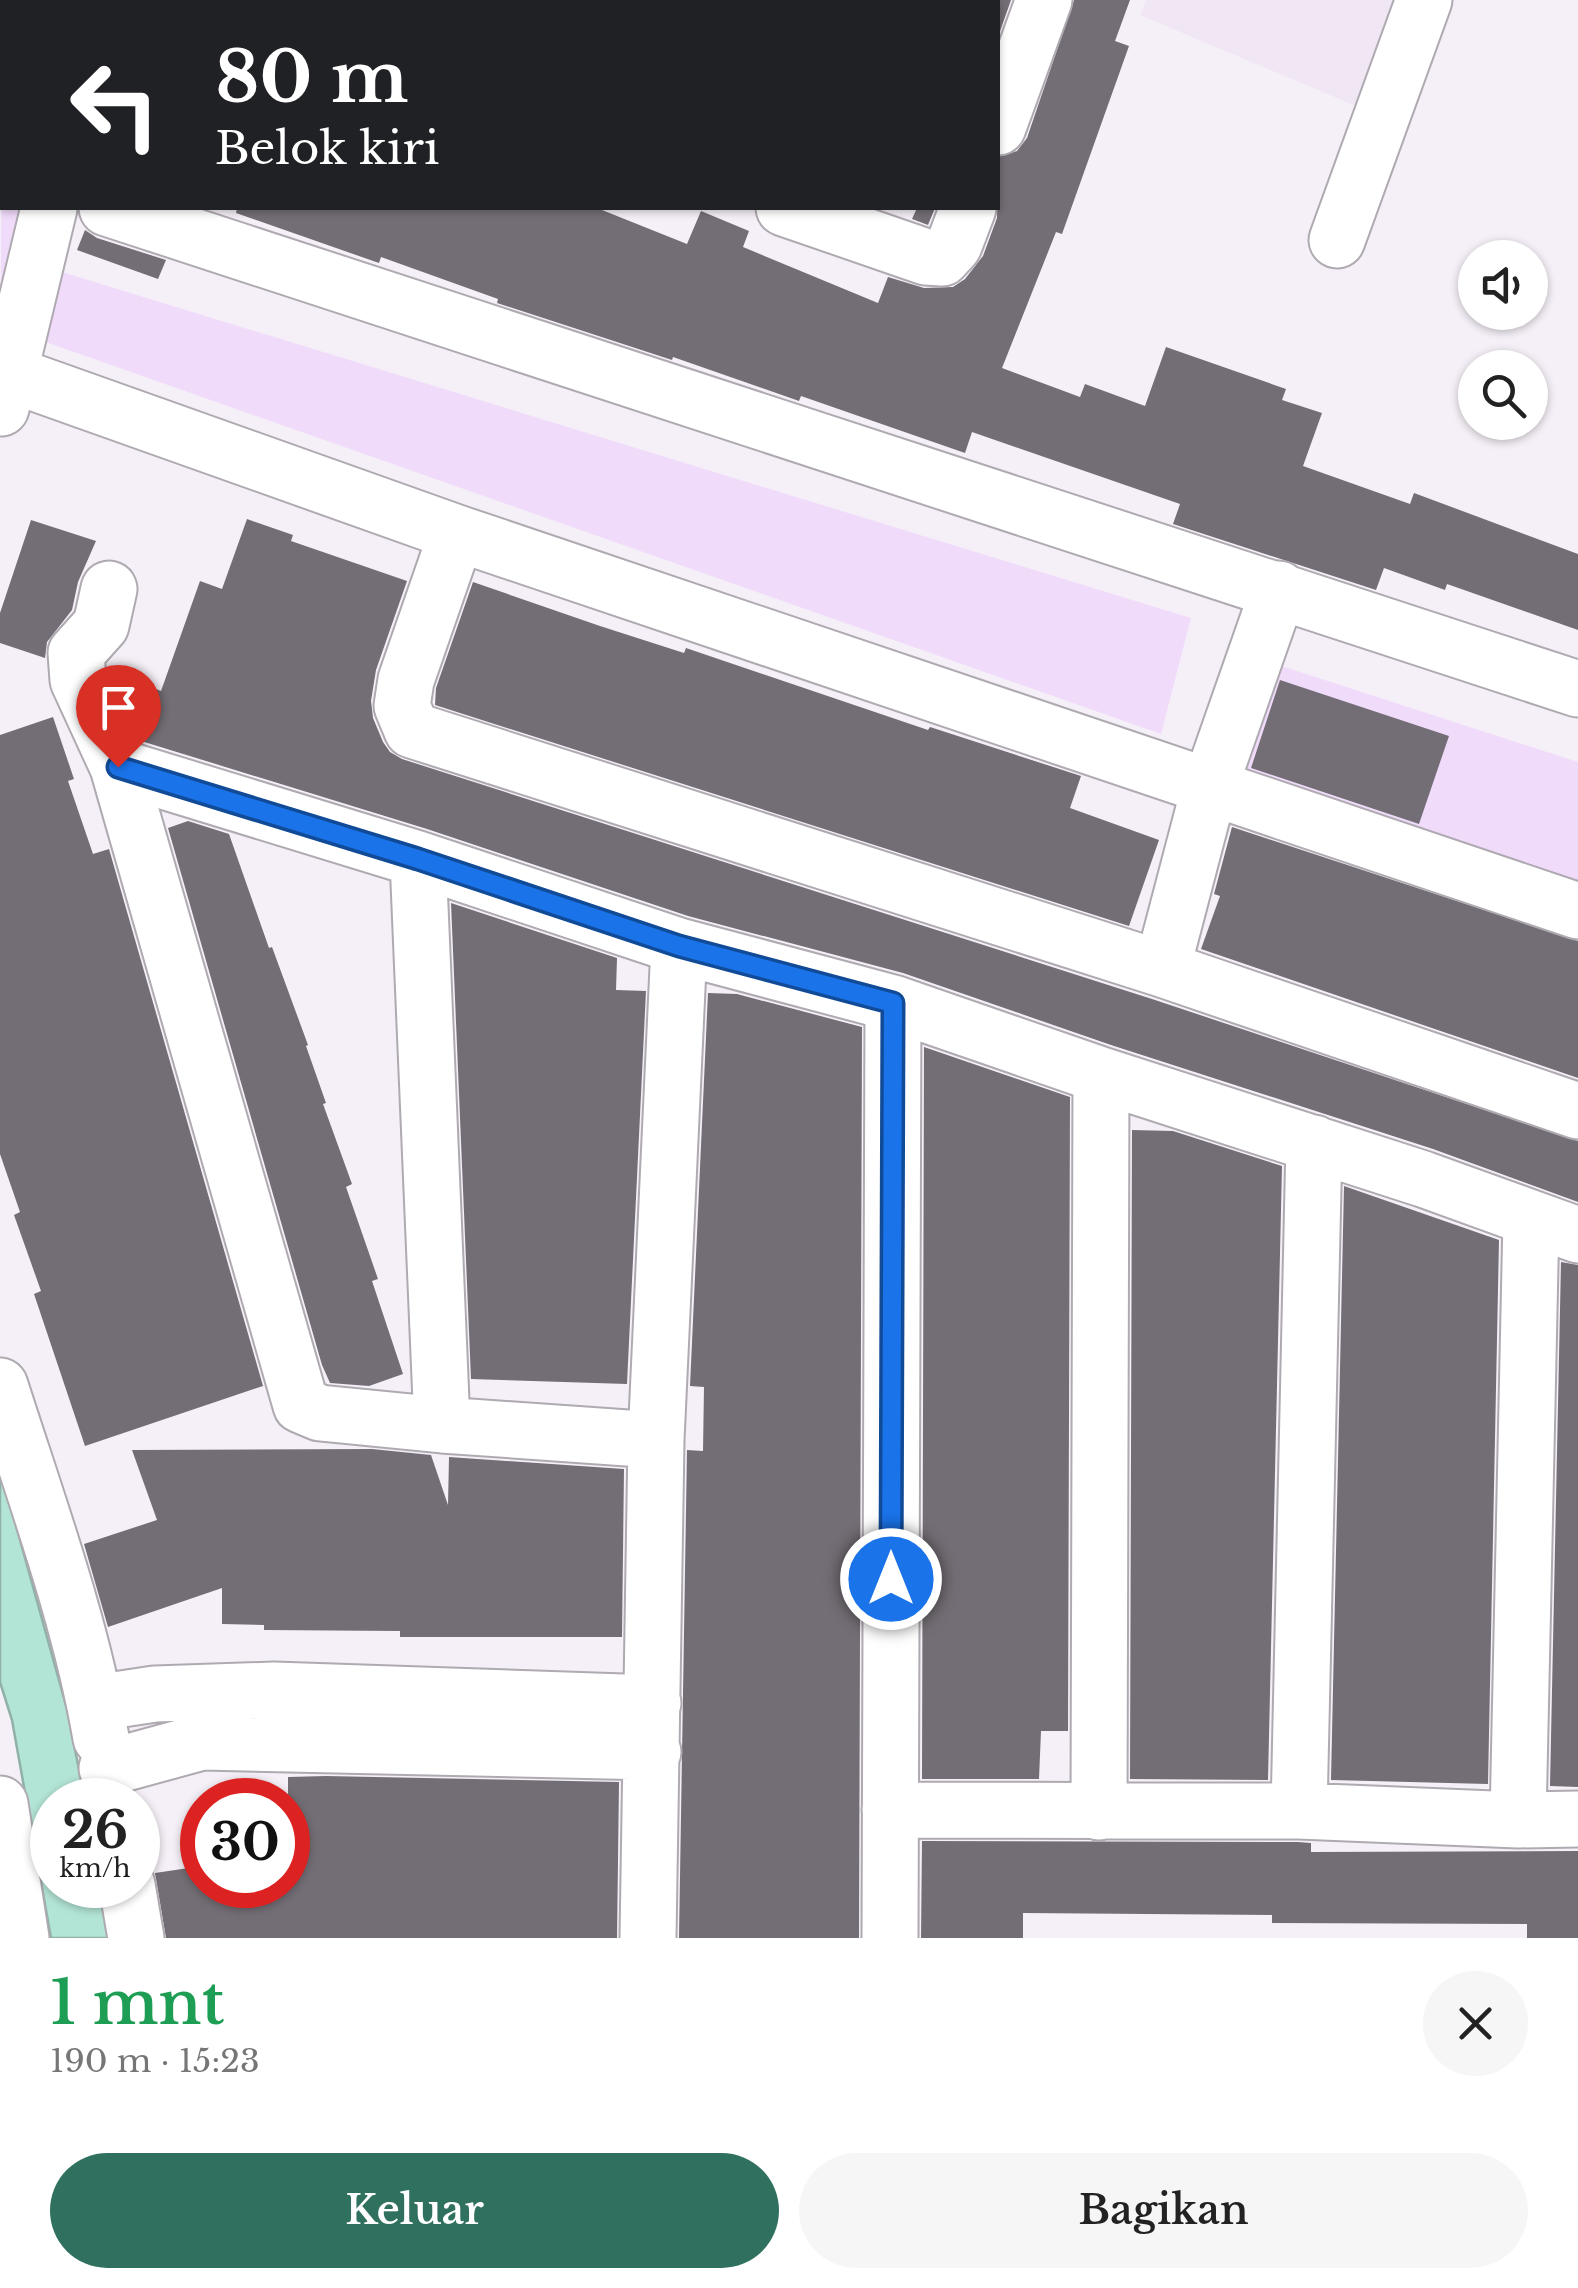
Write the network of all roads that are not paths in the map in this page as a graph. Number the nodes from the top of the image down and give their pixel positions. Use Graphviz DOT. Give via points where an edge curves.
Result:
graph roads {
  1 [pos="1044,0"];
  2 [pos="1424,0"];
  3 [pos="1000,121"];
  4 [pos="49,210"];
  5 [pos="113,210"];
  6 [pos="790,210"];
  7 [pos="967,210"];
  8 [pos="1338,240"];
  9 [pos="5,392"];
  10 [pos="458,533"];
  11 [pos="110,589"];
  12 [pos="1280,589"];
  13 [pos="1578,688"];
  14 [pos="118,767"];
  15 [pos="1210,786"];
  16 [pos="418,859"];
  17 [pos="1578,910"];
  18 [pos="679,946"];
  19 [pos="1162,969"];
  20 [pos="893,1003"];
  21 [pos="1101,1075"];
  22 [pos="1578,1111"];
  23 [pos="1314,1143"];
  24 [pos="1555,1227"];
  25 [pos="0,1386"];
  26 [pos="442,1426"];
  27 [pos="656,1440"];
  28 [pos="95,1703"];
  29 [pos="653,1727"];
  30 [pos="109,1778"];
  31 [pos="120,1778"];
  32 [pos="0,1804"];
  33 [pos="890,1810"];
  34 [pos="1299,1811"];
  35 [pos="1098,1812"];
  36 [pos="1578,1819"];
  37 [pos="1518,1820"];
  38 [pos="131,1908"];
  39 [pos="22,1938"];
  40 [pos="136,1938"];
  41 [pos="648,1938"];
  42 [pos="890,1938"];
  1 -- 3 [label="street"];
  2 -- 8 [label="street"];
  4 -- 9 [label="street"];
  5 -- 12 [label="street"];
  6 -- 7 [label="street" via="942,258"];
  9 -- 10 [label="street"];
  10 -- 15 [label="street"];
  10 -- 19 [label="street" via="406,680 402,706 412,730"];
  11 -- 14 [label="street" via="101,625 76,654 78,680"];
  12 -- 13 [label="street"];
  12 -- 15 [label="street"];
  14 -- 16 [label="street"];
  14 -- 26 [label="street" via="298,1400 320,1413"];
  15 -- 17 [label="street"];
  15 -- 19 [label="street"];
  16 -- 18 [label="street"];
  16 -- 26 [label="street"];
  18 -- 20 [label="street"];
  18 -- 27 [label="street"];
  19 -- 22 [label="street"];
  20 -- 21 [label="street"];
  20 -- 33 [label="street"];
  21 -- 23 [label="street"];
  21 -- 35 [label="street"];
  23 -- 24 [label="street"];
  23 -- 34 [label="street"];
  24 -- 37 [label="street"];
  25 -- 28 [label="street"];
  26 -- 27 [label="street"];
  27 -- 29 [label="street"];
  28 -- 29 [label="street" via="274,1690"];
  28 -- 30 [label="street"];
  29 -- 31 [label="street" via="202,1742 165,1750"];
  29 -- 41 [label="street"];
  32 -- 39 [label="street"];
  33 -- 35 [label="street"];
  33 -- 42 [label="street"];
  34 -- 35 [label="street"];
  34 -- 37 [label="street"];
  36 -- 37 [label="street"];
  38 -- 40 [label="street"];
}
